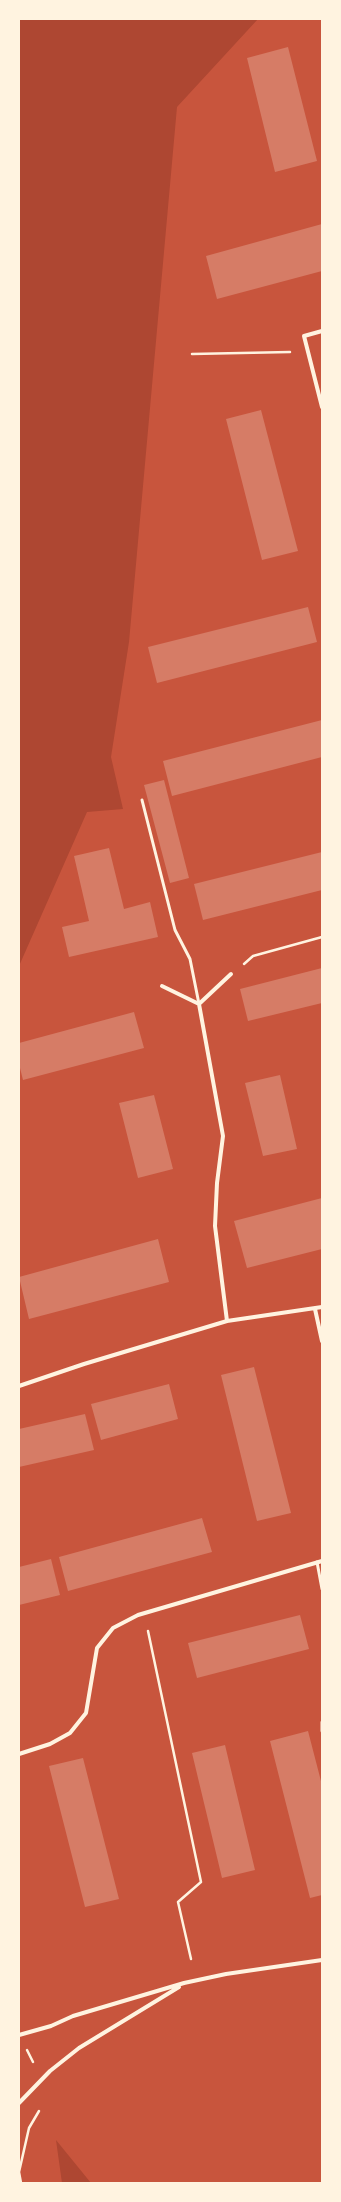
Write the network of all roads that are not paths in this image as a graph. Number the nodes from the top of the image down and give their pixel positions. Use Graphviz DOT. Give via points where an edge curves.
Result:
graph roads {
  1 [pos="322,331"];
  2 [pos="322,407"];
  3 [pos="142,800"];
  4 [pos="231,974"];
  5 [pos="162,986"];
  6 [pos="200,1004"];
  7 [pos="322,1307"];
  8 [pos="315,1309"];
  9 [pos="227,1321"];
  10 [pos="322,1341"];
  11 [pos="19,1386"];
  12 [pos="322,1561"];
  13 [pos="316,1562"];
  14 [pos="322,1589"];
  15 [pos="322,1722"];
  16 [pos="322,1731"];
  17 [pos="19,1754"];
  18 [pos="322,1960"];
  19 [pos="184,1983"];
  20 [pos="19,2035"];
  21 [pos="19,2103"];
  1 -- 2 [label="street" via="304,336"];
  3 -- 6 [label="lane" via="175,930 190,959"];
  4 -- 6 [label="street"];
  5 -- 6 [label="street"];
  6 -- 9 [label="street" via="223,1136 215,1226"];
  7 -- 8 [label="street"];
  8 -- 9 [label="street"];
  8 -- 10 [label="street"];
  9 -- 11 [label="street"];
  12 -- 13 [label="street"];
  13 -- 14 [label="lane"];
  13 -- 17 [label="street" via="144,1613 113,1628 97,1648 86,1713 70,1732 50,1744"];
  15 -- 16 [label="lane"];
  18 -- 19 [label="street"];
  19 -- 20 [label="street"];
  19 -- 21 [label="street" via="79,2048 50,2071"];
}
